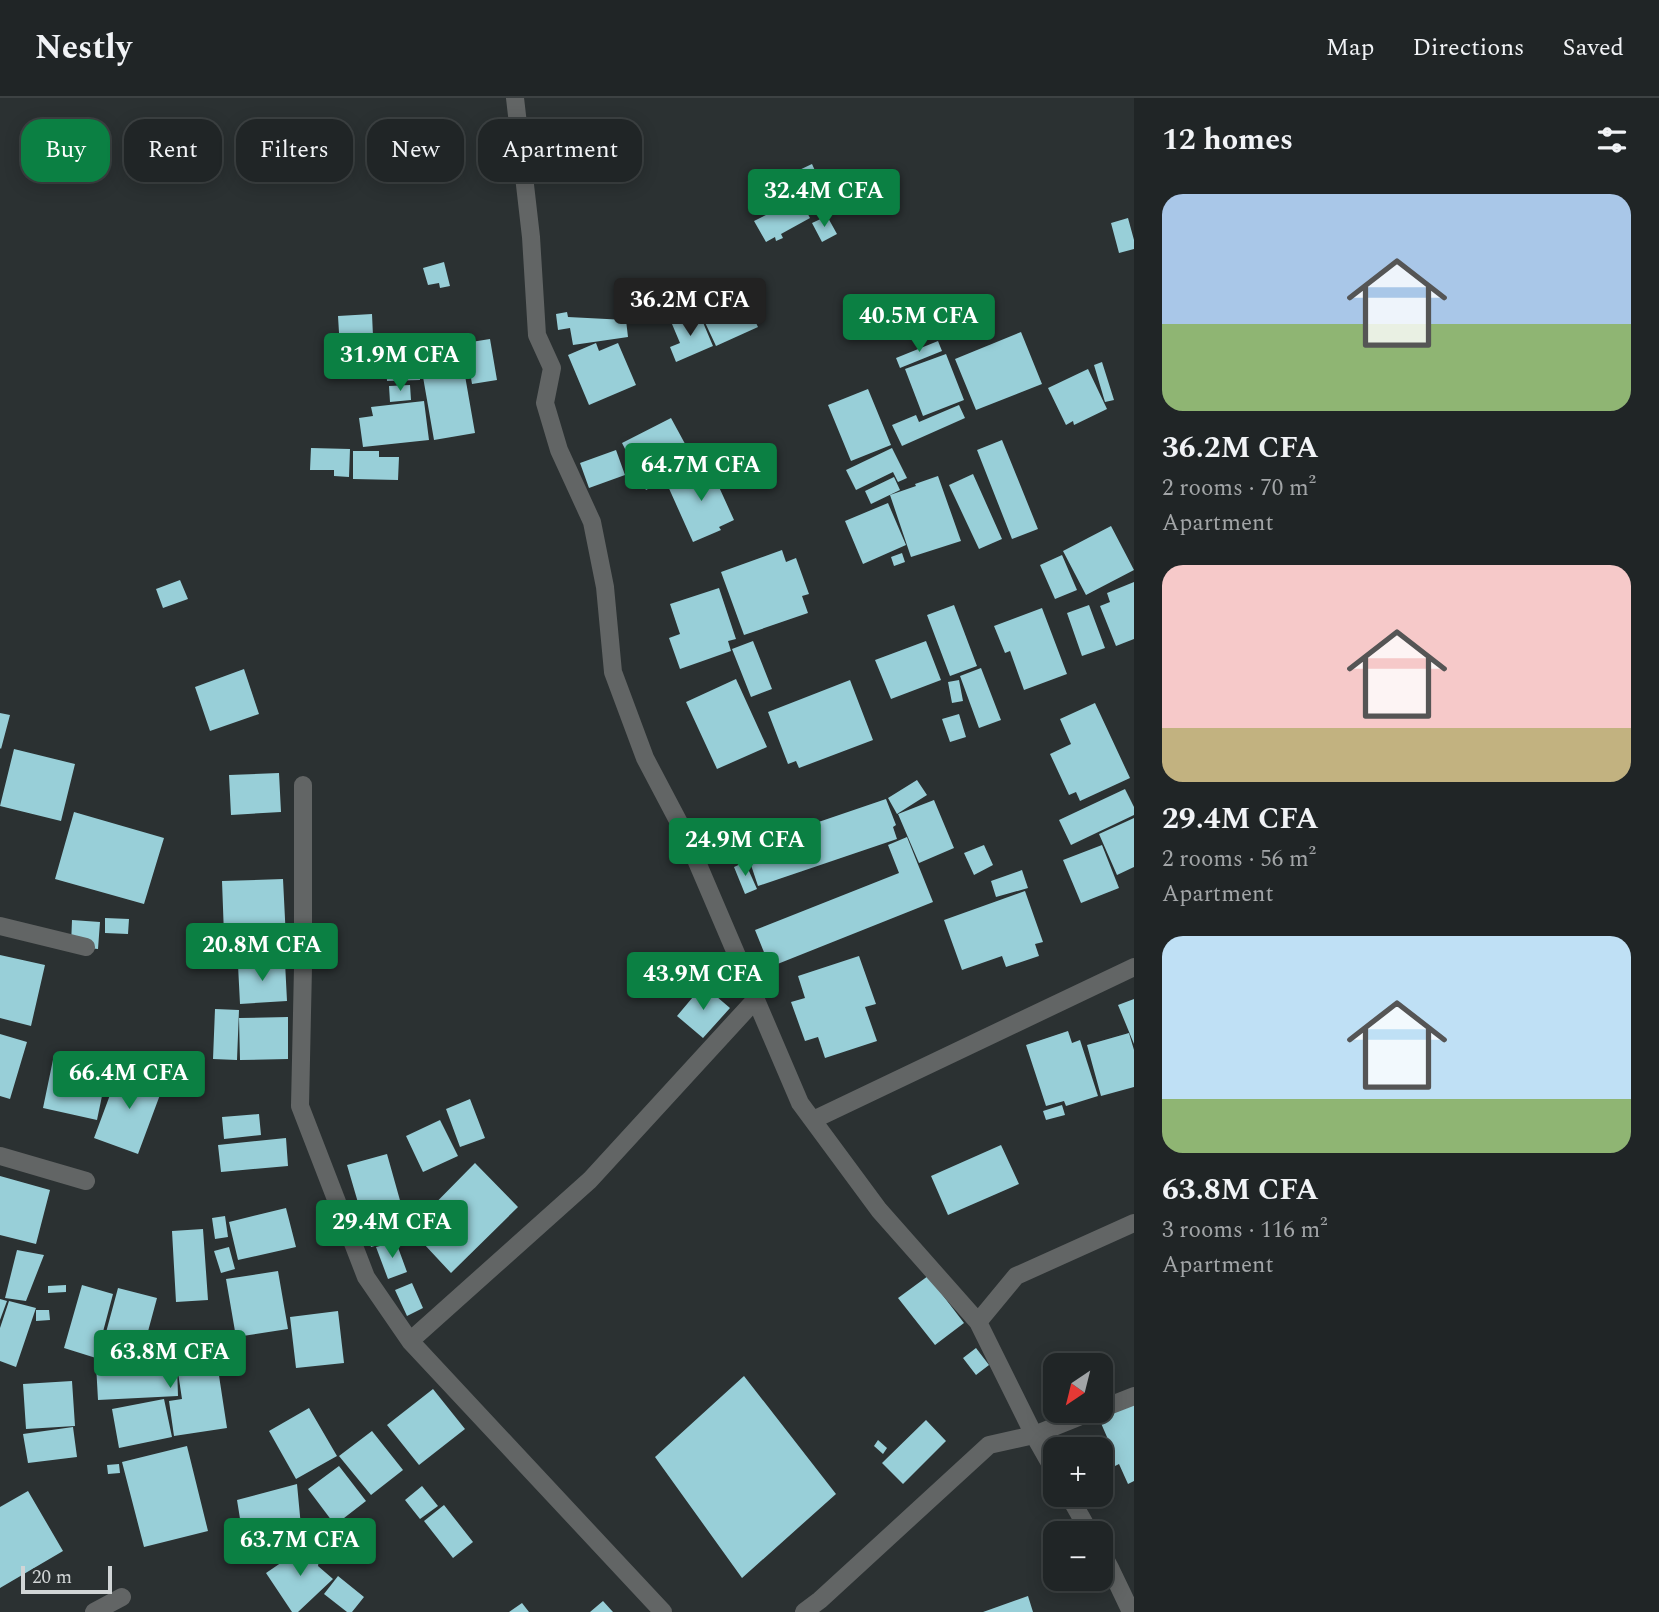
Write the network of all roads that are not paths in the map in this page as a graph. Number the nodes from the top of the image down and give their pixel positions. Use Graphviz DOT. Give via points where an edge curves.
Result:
graph roads {
  1 [pos="515,98"];
  2 [pos="303,785"];
  3 [pos="0,926"];
  4 [pos="86,947"];
  5 [pos="1134,967"];
  6 [pos="756,999"];
  7 [pos="813,1120"];
  8 [pos="0,1156"];
  9 [pos="86,1181"];
  10 [pos="1134,1223"];
  11 [pos="978,1322"];
  12 [pos="410,1341"];
  13 [pos="1134,1395"];
  14 [pos="1113,1404"];
  15 [pos="1064,1423"];
  16 [pos="1034,1435"];
  17 [pos="1043,1451"];
  18 [pos="1113,1574"];
  19 [pos="122,1597"];
  20 [pos="94,1612"];
  21 [pos="663,1612"];
  22 [pos="804,1612"];
  23 [pos="1131,1612"];
  1 -- 6 [label="street" via="537,335 552,368 545,403 559,450 592,522 605,587 613,672 645,758 685,834"];
  2 -- 12 [label="street" via="299,1107 366,1277"];
  3 -- 4 [label="street"];
  5 -- 7 [label="street"];
  6 -- 7 [label="street" via="800,1103"];
  6 -- 12 [label="street" via="590,1180"];
  7 -- 11 [label="street" via="879,1210"];
  8 -- 9 [label="street"];
  10 -- 11 [label="street" via="1016,1276"];
  11 -- 16 [label="street"];
  12 -- 21 [label="street"];
  13 -- 14 [label="street"];
  15 -- 16 [label="street"];
  16 -- 17 [label="street"];
  16 -- 22 [label="street" via="989,1445"];
  18 -- 23 [label="street"];
  19 -- 20 [label="street"];
}
